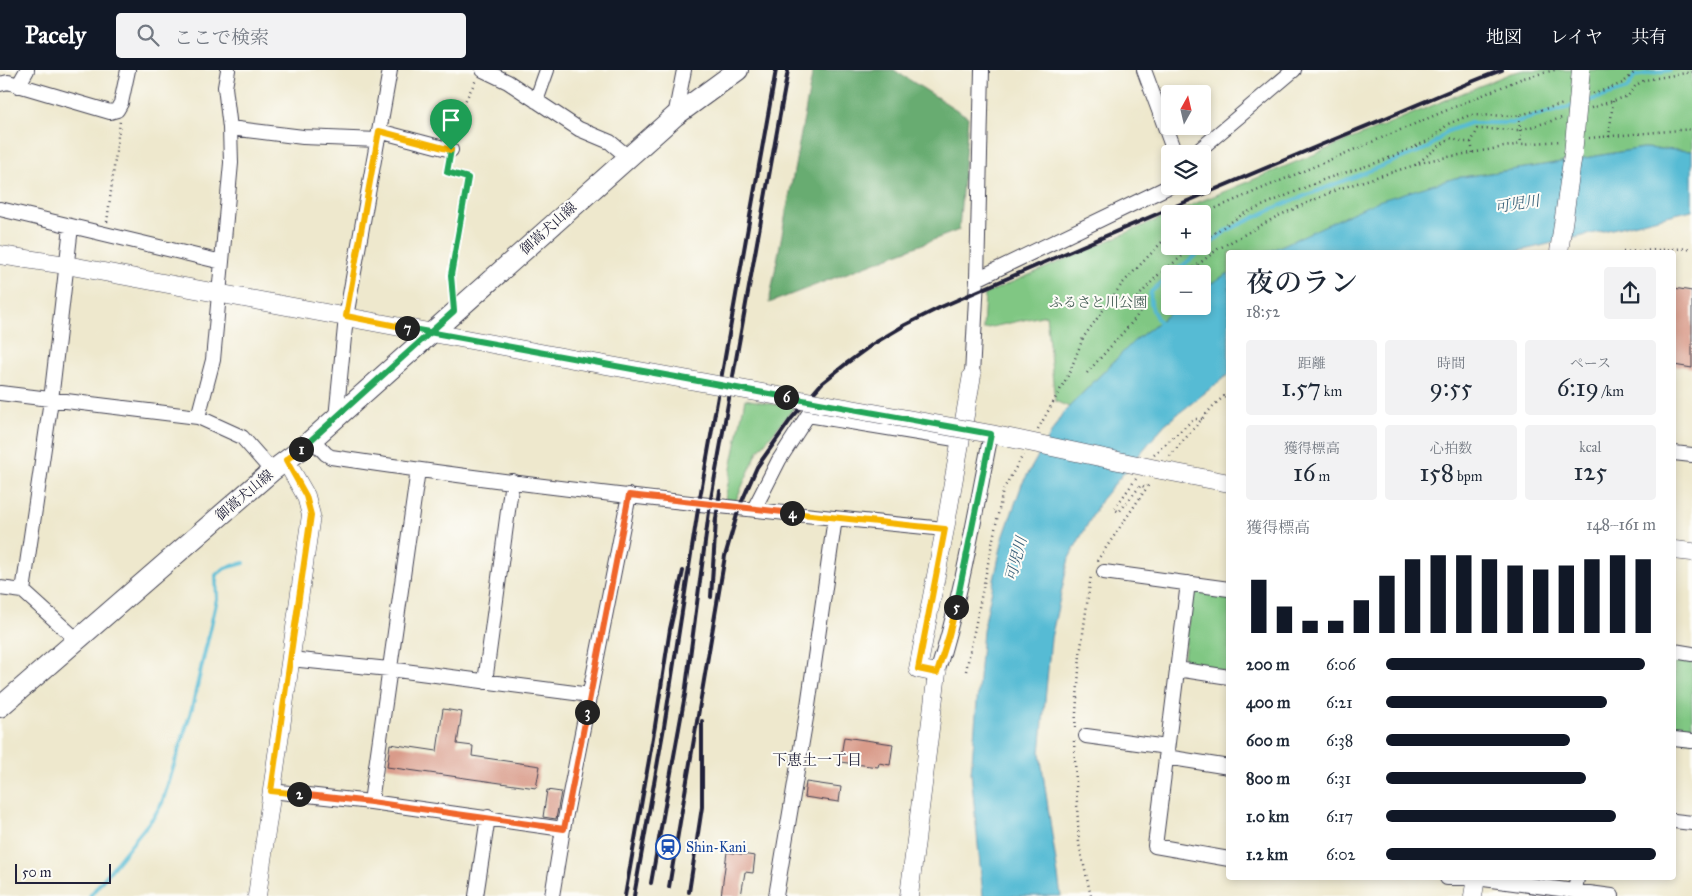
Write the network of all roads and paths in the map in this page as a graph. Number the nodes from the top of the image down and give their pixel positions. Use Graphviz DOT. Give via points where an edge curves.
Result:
graph roads {
  1 [pos="27,70"];
  2 [pos="128,70"];
  3 [pos="228,70"];
  4 [pos="390,70"];
  5 [pos="548,70"];
  6 [pos="684,70"];
  7 [pos="738,70"];
  8 [pos="982,70"];
  9 [pos="1144,70"];
  10 [pos="1294,70"];
  11 [pos="1555,70"];
  12 [pos="1580,70"];
  13 [pos="1637,70"];
  14 [pos="1692,72"];
  15 [pos="480,74"];
  16 [pos="0,84"];
  17 [pos="18,86"];
  18 [pos="1587,96"];
  19 [pos="536,101"];
  20 [pos="1613,101"];
  21 [pos="1569,102"];
  22 [pos="1587,109"];
  23 [pos="117,110"];
  24 [pos="1519,115"];
  25 [pos="1570,115"];
  26 [pos="675,116"];
  27 [pos="230,128"];
  28 [pos="1692,129"];
  29 [pos="1520,130"];
  30 [pos="378,136"];
  31 [pos="1609,137"];
  32 [pos="1589,138"];
  33 [pos="1570,140"];
  34 [pos="1471,142"];
  35 [pos="1522,144"];
  36 [pos="1172,145"];
  37 [pos="1205,145"];
  38 [pos="451,150"];
  39 [pos="1474,153"];
  40 [pos="628,157"];
  41 [pos="1413,166"];
  42 [pos="1161,190"];
  43 [pos="0,209"];
  44 [pos="1211,210"];
  45 [pos="71,227"];
  46 [pos="1211,234"];
  47 [pos="105,235"];
  48 [pos="1692,248"];
  49 [pos="1559,250"];
  50 [pos="1658,250"];
  51 [pos="0,255"];
  52 [pos="1184,255"];
  53 [pos="222,262"];
  54 [pos="66,265"];
  55 [pos="1198,265"];
  56 [pos="977,279"];
  57 [pos="220,293"];
  58 [pos="454,311"];
  59 [pos="346,316"];
  60 [pos="430,333"];
  61 [pos="1087,373"];
  62 [pos="972,375"];
  63 [pos="0,393"];
  64 [pos="1226,395"];
  65 [pos="51,400"];
  66 [pos="198,417"];
  67 [pos="336,418"];
  68 [pos="991,434"];
  69 [pos="312,439"];
  70 [pos="961,440"];
  71 [pos="1676,453"];
  72 [pos="1692,455"];
  73 [pos="279,466"];
  74 [pos="418,470"];
  75 [pos="1161,470"];
  76 [pos="512,481"];
  77 [pos="1226,482"];
  78 [pos="629,495"];
  79 [pos="754,509"];
  80 [pos="835,518"];
  81 [pos="945,529"];
  82 [pos="1676,550"];
  83 [pos="1692,552"];
  84 [pos="1097,568"];
  85 [pos="1188,583"];
  86 [pos="0,588"];
  87 [pos="1226,589"];
  88 [pos="23,590"];
  89 [pos="76,639"];
  90 [pos="1676,651"];
  91 [pos="1692,654"];
  92 [pos="290,659"];
  93 [pos="389,669"];
  94 [pos="1177,669"];
  95 [pos="937,673"];
  96 [pos="1226,677"];
  97 [pos="485,682"];
  98 [pos="590,696"];
  99 [pos="0,707"];
  100 [pos="1086,736"];
  101 [pos="1676,739"];
  102 [pos="1692,741"];
  103 [pos="1167,752"];
  104 [pos="1226,766"];
  105 [pos="271,791"];
  106 [pos="371,802"];
  107 [pos="488,817"];
  108 [pos="1676,821"];
  109 [pos="1692,823"];
  110 [pos="564,829"];
  111 [pos="1226,858"];
  112 [pos="1476,880"];
  113 [pos="1509,880"];
  114 [pos="1576,884"];
  115 [pos="257,896"];
  116 [pos="476,896"];
  117 [pos="552,896"];
  118 [pos="776,896"];
  119 [pos="909,896"];
  120 [pos="1091,896"];
  121 [pos="1473,896"];
  122 [pos="1612,896"];
  1 -- 17 [label="street"];
  2 -- 23 [label="street"];
  3 -- 27 [label="street" via="225,87"];
  4 -- 30 [label="street"];
  5 -- 19 [label="street"];
  6 -- 26 [label="street"];
  7 -- 26 [label="main road, 御嵩犬山線"];
  8 -- 56 [label="street"];
  9 -- 36 [label="street"];
  10 -- 37 [label="street"];
  11 -- 44 [label="path" via="1523,78"];
  12 -- 49 [label="street, bridge" via="1573,154"];
  13 -- 18 [label="path" via="1623,83"];
  14 -- 20 [label="path" via="1645,80 1636,84 1628,96"];
  15 -- 19 [label="street" via="508,82"];
  15 -- 38 [label="path" via="458,115"];
  16 -- 17 [label="street" via="8,82"];
  17 -- 23 [label="street" via="110,112"];
  19 -- 40 [label="street" via="579,129 610,142"];
  20 -- 22 [label="path"];
  20 -- 31 [label="path"];
  21 -- 24 [label="path"];
  23 -- 47 [label="path" via="120,118"];
  24 -- 29 [label="path"];
  24 -- 46 [label="path" via="1463,118 1448,124 1430,140 1242,214"];
  25 -- 29 [label="path"];
  26 -- 40 [label="main road, 御嵩犬山線"];
  27 -- 30 [label="street" via="303,136"];
  27 -- 53 [label="street" via="231,163"];
  28 -- 31 [label="path"];
  29 -- 34 [label="path" via="1477,129"];
  29 -- 35 [label="path"];
  30 -- 38 [label="street"];
  30 -- 59 [label="street"];
  31 -- 32 [label="path"];
  33 -- 35 [label="path"];
  34 -- 39 [label="path"];
  34 -- 41 [label="path" via="1450,138"];
  35 -- 39 [label="path"];
  38 -- 58 [label="path" via="447,172 468,178 451,275"];
  39 -- 41 [label="path"];
  40 -- 58 [label="main road, 御嵩犬山線"];
  41 -- 55 [label="path" via="1338,189 1276,217 1218,249"];
  42 -- 56 [label="street"];
  43 -- 45 [label="street"];
  45 -- 47 [label="street"];
  45 -- 54 [label="street"];
  47 -- 53 [label="street"];
  48 -- 50 [label="path"];
  51 -- 54 [label="street"];
  52 -- 61 [label="path" via="1157,276 1138,297 1140,311 1135,319"];
  53 -- 57 [label="street"];
  54 -- 57 [label="street"];
  54 -- 65 [label="street"];
  56 -- 62 [label="street"];
  57 -- 59 [label="street"];
  57 -- 66 [label="street" via="213,360"];
  58 -- 60 [label="main road, 御嵩犬山線"];
  59 -- 60 [label="street"];
  59 -- 67 [label="street"];
  60 -- 67 [label="main road, 御嵩犬山線"];
  60 -- 68 [label="street, bridge"];
  62 -- 70 [label="street"];
  63 -- 65 [label="street"];
  64 -- 75 [label="path" via="1171,454"];
  65 -- 66 [label="street"];
  65 -- 88 [label="street"];
  66 -- 73 [label="street" via="242,437"];
  67 -- 69 [label="main road, 御嵩犬山線"];
  68 -- 75 [label="street, bridge"];
  68 -- 95 [label="street" via="949,635"];
  69 -- 73 [label="main road, 御嵩犬山線"];
  69 -- 74 [label="street" via="331,457"];
  70 -- 79 [label="street" via="808,415 779,460"];
  70 -- 81 [label="street"];
  71 -- 72 [label="street"];
  73 -- 89 [label="main road, 御嵩犬山線"];
  73 -- 92 [label="street" via="306,496 311,515"];
  74 -- 76 [label="street"];
  74 -- 93 [label="street"];
  75 -- 77 [label="street"];
  75 -- 84 [label="path" via="1146,488"];
  76 -- 78 [label="street"];
  76 -- 97 [label="street"];
  78 -- 79 [label="street"];
  78 -- 98 [label="street"];
  79 -- 80 [label="street"];
  80 -- 81 [label="street"];
  80 -- 118 [label="street"];
  81 -- 95 [label="street" via="918,669"];
  82 -- 83 [label="street"];
  84 -- 85 [label="street"];
  84 -- 120 [label="path" via="1080,655 1073,752 1079,844"];
  85 -- 87 [label="street"];
  85 -- 94 [label="street"];
  86 -- 88 [label="street"];
  88 -- 89 [label="street"];
  89 -- 99 [label="main road, 御嵩犬山線"];
  90 -- 91 [label="street"];
  92 -- 93 [label="street"];
  92 -- 105 [label="street"];
  93 -- 97 [label="street"];
  93 -- 106 [label="street"];
  94 -- 96 [label="street"];
  94 -- 103 [label="street"];
  95 -- 119 [label="street"];
  97 -- 98 [label="street"];
  98 -- 110 [label="street"];
  100 -- 103 [label="street"];
  101 -- 102 [label="street"];
  103 -- 104 [label="street"];
  103 -- 111 [label="street" via="1155,846"];
  105 -- 106 [label="street"];
  105 -- 115 [label="street"];
  106 -- 107 [label="street"];
  107 -- 110 [label="street"];
  107 -- 116 [label="street"];
  108 -- 109 [label="street"];
  110 -- 117 [label="street"];
  112 -- 121 [label="street"];
  113 -- 114 [label="street"];
  114 -- 122 [label="street"];
}
